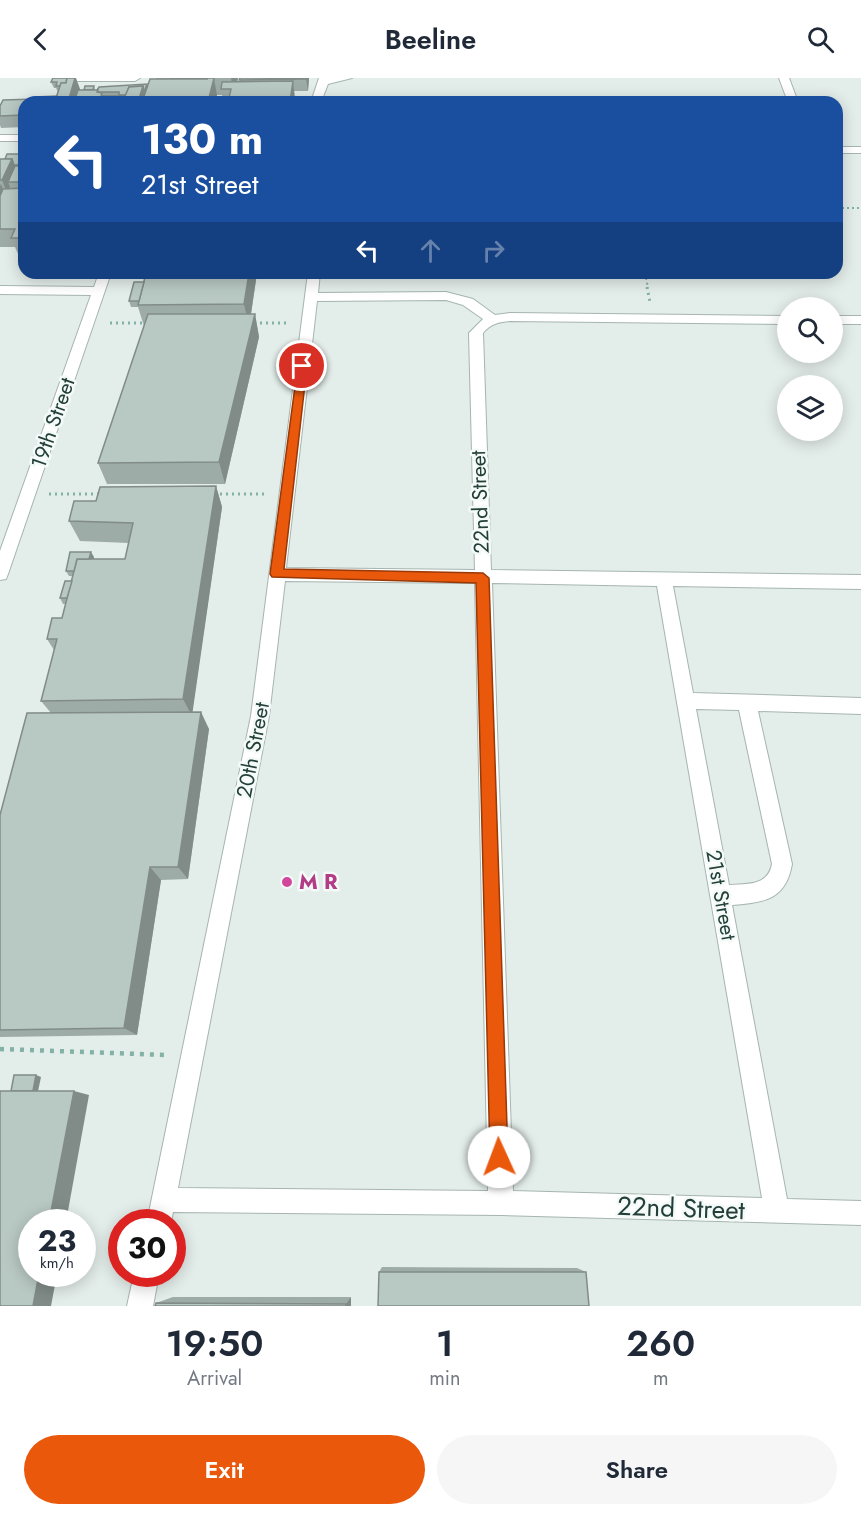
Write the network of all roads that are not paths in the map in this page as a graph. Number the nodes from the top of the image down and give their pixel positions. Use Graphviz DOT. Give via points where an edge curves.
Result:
graph roads {
  1 [pos="77,78"];
  2 [pos="135,78"];
  3 [pos="347,78"];
  4 [pos="784,78"];
  5 [pos="322,92"];
  6 [pos="791,96"];
  7 [pos="0,138"];
  8 [pos="18,138"];
  9 [pos="843,150"];
  10 [pos="861,150"];
  11 [pos="103,279"];
  12 [pos="313,279"];
  13 [pos="0,290"];
  14 [pos="99,291"];
  15 [pos="310,297"];
  16 [pos="492,320"];
  17 [pos="777,320"];
  18 [pos="843,320"];
  19 [pos="861,320"];
  20 [pos="0,574"];
  21 [pos="277,574"];
  22 [pos="483,578"];
  23 [pos="664,580"];
  24 [pos="861,582"];
  25 [pos="686,701"];
  26 [pos="747,703"];
  27 [pos="861,706"];
  28 [pos="721,895"];
  29 [pos="501,1203"];
  30 [pos="161,1209"];
  31 [pos="186,1210"];
  32 [pos="777,1211"];
  33 [pos="861,1213"];
  34 [pos="144,1287"];
  35 [pos="140,1306"];
  1 -- 2 [label="street"];
  3 -- 5 [label="street"];
  4 -- 6 [label="street"];
  7 -- 8 [label="street"];
  9 -- 10 [label="street"];
  11 -- 14 [label="street, 19th Street"];
  12 -- 15 [label="street, 20th Street"];
  13 -- 14 [label="street"];
  14 -- 20 [label="street, 19th Street"];
  15 -- 16 [label="street" via="446,297 468,302"];
  15 -- 21 [label="street, 20th Street"];
  16 -- 17 [label="street"];
  16 -- 22 [label="street, 22nd Street" via="480,327 475,339"];
  18 -- 19 [label="street"];
  21 -- 22 [label="street"];
  21 -- 30 [label="street, 20th Street" via="260,716"];
  22 -- 23 [label="street"];
  22 -- 29 [label="street, 22nd Street"];
  23 -- 24 [label="street"];
  23 -- 25 [label="street, 21st Street"];
  25 -- 26 [label="street"];
  25 -- 28 [label="street, 21st Street"];
  26 -- 27 [label="street"];
  26 -- 28 [label="street" via="782,864 781,875 776,884 762,892"];
  28 -- 32 [label="street, 21st Street"];
  29 -- 31 [label="street, 22nd Street"];
  29 -- 32 [label="street, 22nd Street"];
  32 -- 33 [label="street, 22nd Street"];
  34 -- 35 [label="street"];
}
